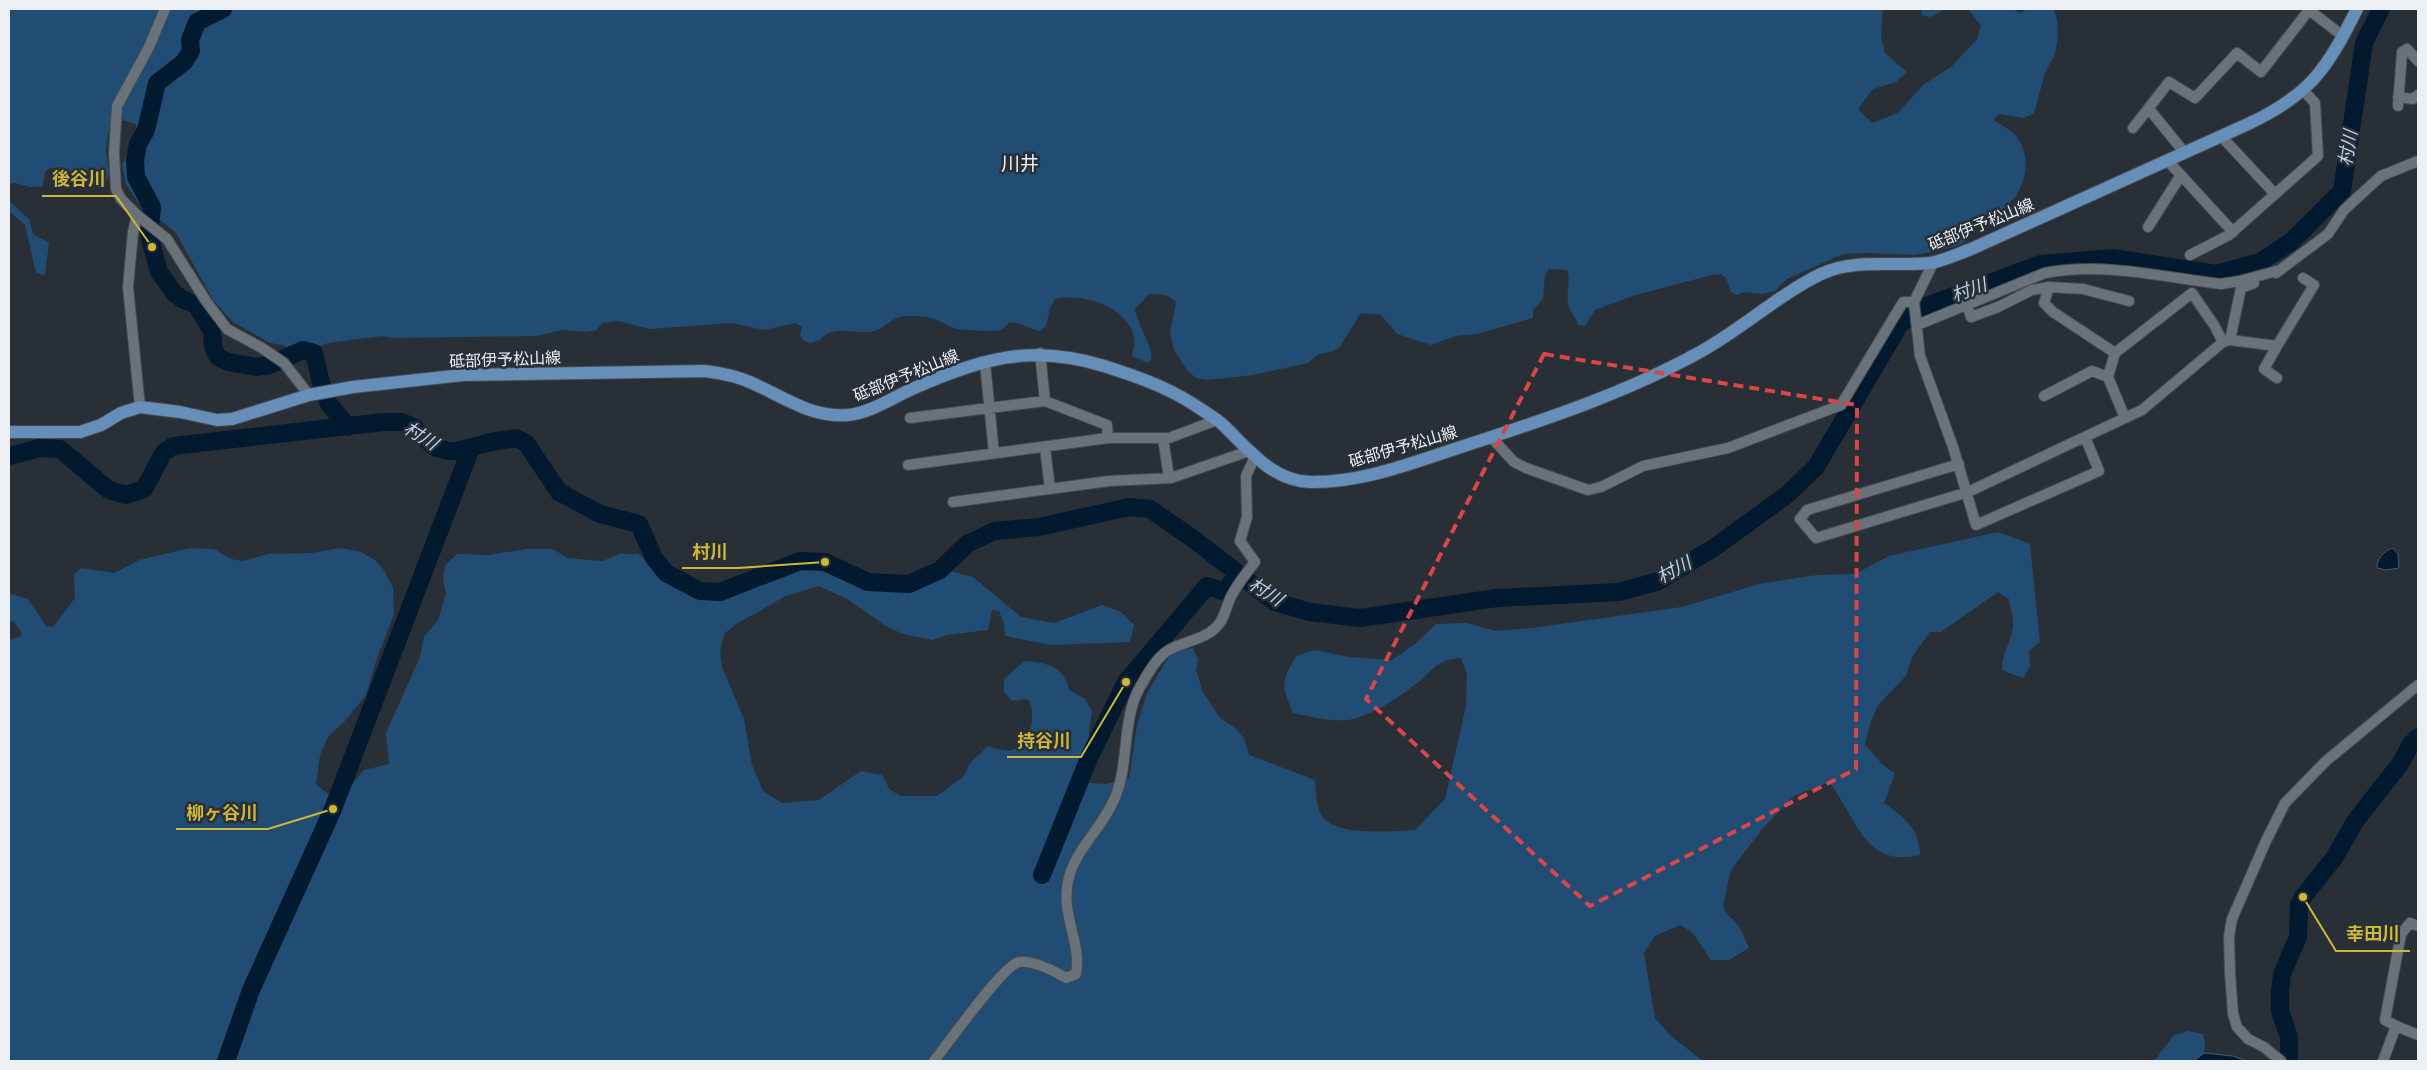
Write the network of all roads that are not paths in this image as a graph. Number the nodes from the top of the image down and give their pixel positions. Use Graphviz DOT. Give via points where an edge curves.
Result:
graph roads {
  1 [pos="165,9"];
  2 [pos="2357,9"];
  3 [pos="2344,36"];
  4 [pos="2418,61"];
  5 [pos="2304,91"];
  6 [pos="2418,95"];
  7 [pos="2149,108"];
  8 [pos="2133,128"];
  9 [pos="2221,136"];
  10 [pos="2184,152"];
  11 [pos="2167,160"];
  12 [pos="2418,161"];
  13 [pos="2181,175"];
  14 [pos="2275,194"];
  15 [pos="137,215"];
  16 [pos="2148,227"];
  17 [pos="2233,232"];
  18 [pos="2190,256"];
  19 [pos="1933,263"];
  20 [pos="2280,270"];
  21 [pos="2303,278"];
  22 [pos="2049,287"];
  23 [pos="2129,301"];
  24 [pos="1914,302"];
  25 [pos="1967,305"];
  26 [pos="1917,323"];
  27 [pos="2227,341"];
  28 [pos="2277,346"];
  29 [pos="1040,353"];
  30 [pos="2115,353"];
  31 [pos="985,363"];
  32 [pos="2108,377"];
  33 [pos="2277,378"];
  34 [pos="309,394"];
  35 [pos="2044,396"];
  36 [pos="1045,401"];
  37 [pos="140,407"];
  38 [pos="990,410"];
  39 [pos="910,418"];
  40 [pos="2125,418"];
  41 [pos="1217,420"];
  42 [pos="9,432"];
  43 [pos="1491,437"];
  44 [pos="2085,437"];
  45 [pos="1108,438"];
  46 [pos="1163,438"];
  47 [pos="1045,448"];
  48 [pos="994,453"];
  49 [pos="1252,454"];
  50 [pos="1959,464"];
  51 [pos="908,465"];
  52 [pos="1169,478"];
  53 [pos="1050,489"];
  54 [pos="1968,492"];
  55 [pos="953,502"];
  56 [pos="2418,685"];
  57 [pos="2418,926"];
  58 [pos="2396,1026"];
  59 [pos="2418,1035"];
  60 [pos="934,1061"];
  61 [pos="2281,1061"];
  62 [pos="2383,1061"];
  1 -- 15 [label="street" via="149,47 122,94 115,118 116,189"];
  2 -- 3 [label="main road, 砥部伊予松山線"];
  3 -- 5 [label="main road, 砥部伊予松山線" via="2321,72"];
  3 -- 7 [label="street" via="2308,10 2261,72 2237,54 2195,98 2169,82"];
  4 -- 6 [label="street" via="2407,49 2402,52 2398,102"];
  5 -- 9 [label="main road, 砥部伊予松山線" via="2275,111"];
  5 -- 14 [label="street" via="2315,103 2318,156"];
  7 -- 8 [label="street"];
  7 -- 10 [label="street"];
  9 -- 10 [label="main road, 砥部伊予松山線"];
  9 -- 14 [label="street"];
  10 -- 11 [label="main road, 砥部伊予松山線"];
  11 -- 13 [label="street"];
  11 -- 19 [label="main road, 砥部伊予松山線" via="2013,231"];
  12 -- 20 [label="street" via="2381,176 2344,210 2328,234"];
  13 -- 16 [label="street"];
  13 -- 17 [label="street"];
  14 -- 17 [label="street"];
  15 -- 34 [label="street" via="167,239 227,329 284,363"];
  15 -- 37 [label="street" via="128,287"];
  17 -- 18 [label="street"];
  19 -- 24 [label="street"];
  19 -- 43 [label="main road, 砥部伊予松山線" via="1853,265 1825,272 1798,287 1731,335 1654,376"];
  20 -- 25 [label="street" via="2221,284 2102,268 2065,270 2045,274"];
  20 -- 27 [label="street" via="2268,279 2242,288"];
  21 -- 28 [label="street" via="2314,285"];
  22 -- 23 [label="street" via="2083,289"];
  22 -- 25 [label="street" via="2032,290 1971,317"];
  22 -- 30 [label="street" via="2044,303"];
  24 -- 26 [label="street"];
  24 -- 43 [label="street" via="1903,302 1841,405 1728,448 1643,466 1588,490 1514,462"];
  25 -- 26 [label="street"];
  26 -- 50 [label="street" via="1920,356"];
  27 -- 28 [label="street"];
  27 -- 30 [label="street" via="2192,293"];
  27 -- 40 [label="street" via="2142,410"];
  28 -- 33 [label="street" via="2264,368"];
  29 -- 31 [label="main road, 砥部伊予松山線"];
  29 -- 36 [label="street"];
  29 -- 41 [label="main road, 砥部伊予松山線" via="1074,357 1155,383"];
  30 -- 32 [label="street"];
  31 -- 34 [label="main road, 砥部伊予松山線" via="952,372 850,415 820,414 753,384 722,373 705,371 463,376"];
  31 -- 38 [label="street"];
  32 -- 35 [label="street" via="2092,371"];
  32 -- 40 [label="street"];
  34 -- 37 [label="main road, 砥部伊予松山線" via="232,419 202,418"];
  36 -- 38 [label="street"];
  36 -- 45 [label="street" via="1107,426"];
  37 -- 42 [label="main road, 砥部伊予松山線" via="120,412 101,425 80,432"];
  38 -- 39 [label="street"];
  38 -- 48 [label="street"];
  40 -- 44 [label="street"];
  41 -- 46 [label="street"];
  41 -- 49 [label="main road, 砥部伊予松山線"];
  43 -- 49 [label="main road, 砥部伊予松山線" via="1386,471 1307,482 1279,474"];
  44 -- 54 [label="street"];
  44 -- 54 [label="street" via="2099,471 1976,525"];
  45 -- 46 [label="street"];
  45 -- 47 [label="street"];
  46 -- 52 [label="street"];
  47 -- 48 [label="street"];
  47 -- 53 [label="street"];
  48 -- 51 [label="street"];
  49 -- 52 [label="street"];
  49 -- 60 [label="street" via="1246,476 1247,517 1240,541 1255,562 1233,593 1219,625 1202,636 1167,650 1142,682 1133,701 1125,761 1116,794 1108,814 1074,864 1069,877 1066,910 1078,963 1076,974 1066,978 1028,962 1013,965"];
  50 -- 54 [label="street"];
  50 -- 54 [label="street" via="1807,510 1800,519 1816,538"];
  52 -- 53 [label="street" via="1108,481"];
  53 -- 55 [label="street"];
  56 -- 61 [label="street" via="2326,761 2285,803 2232,919 2229,936 2230,992 2237,1027 2248,1039"];
  57 -- 58 [label="street" via="2410,924 2401,934 2384,1020"];
  58 -- 59 [label="street"];
  58 -- 62 [label="street"];
}
